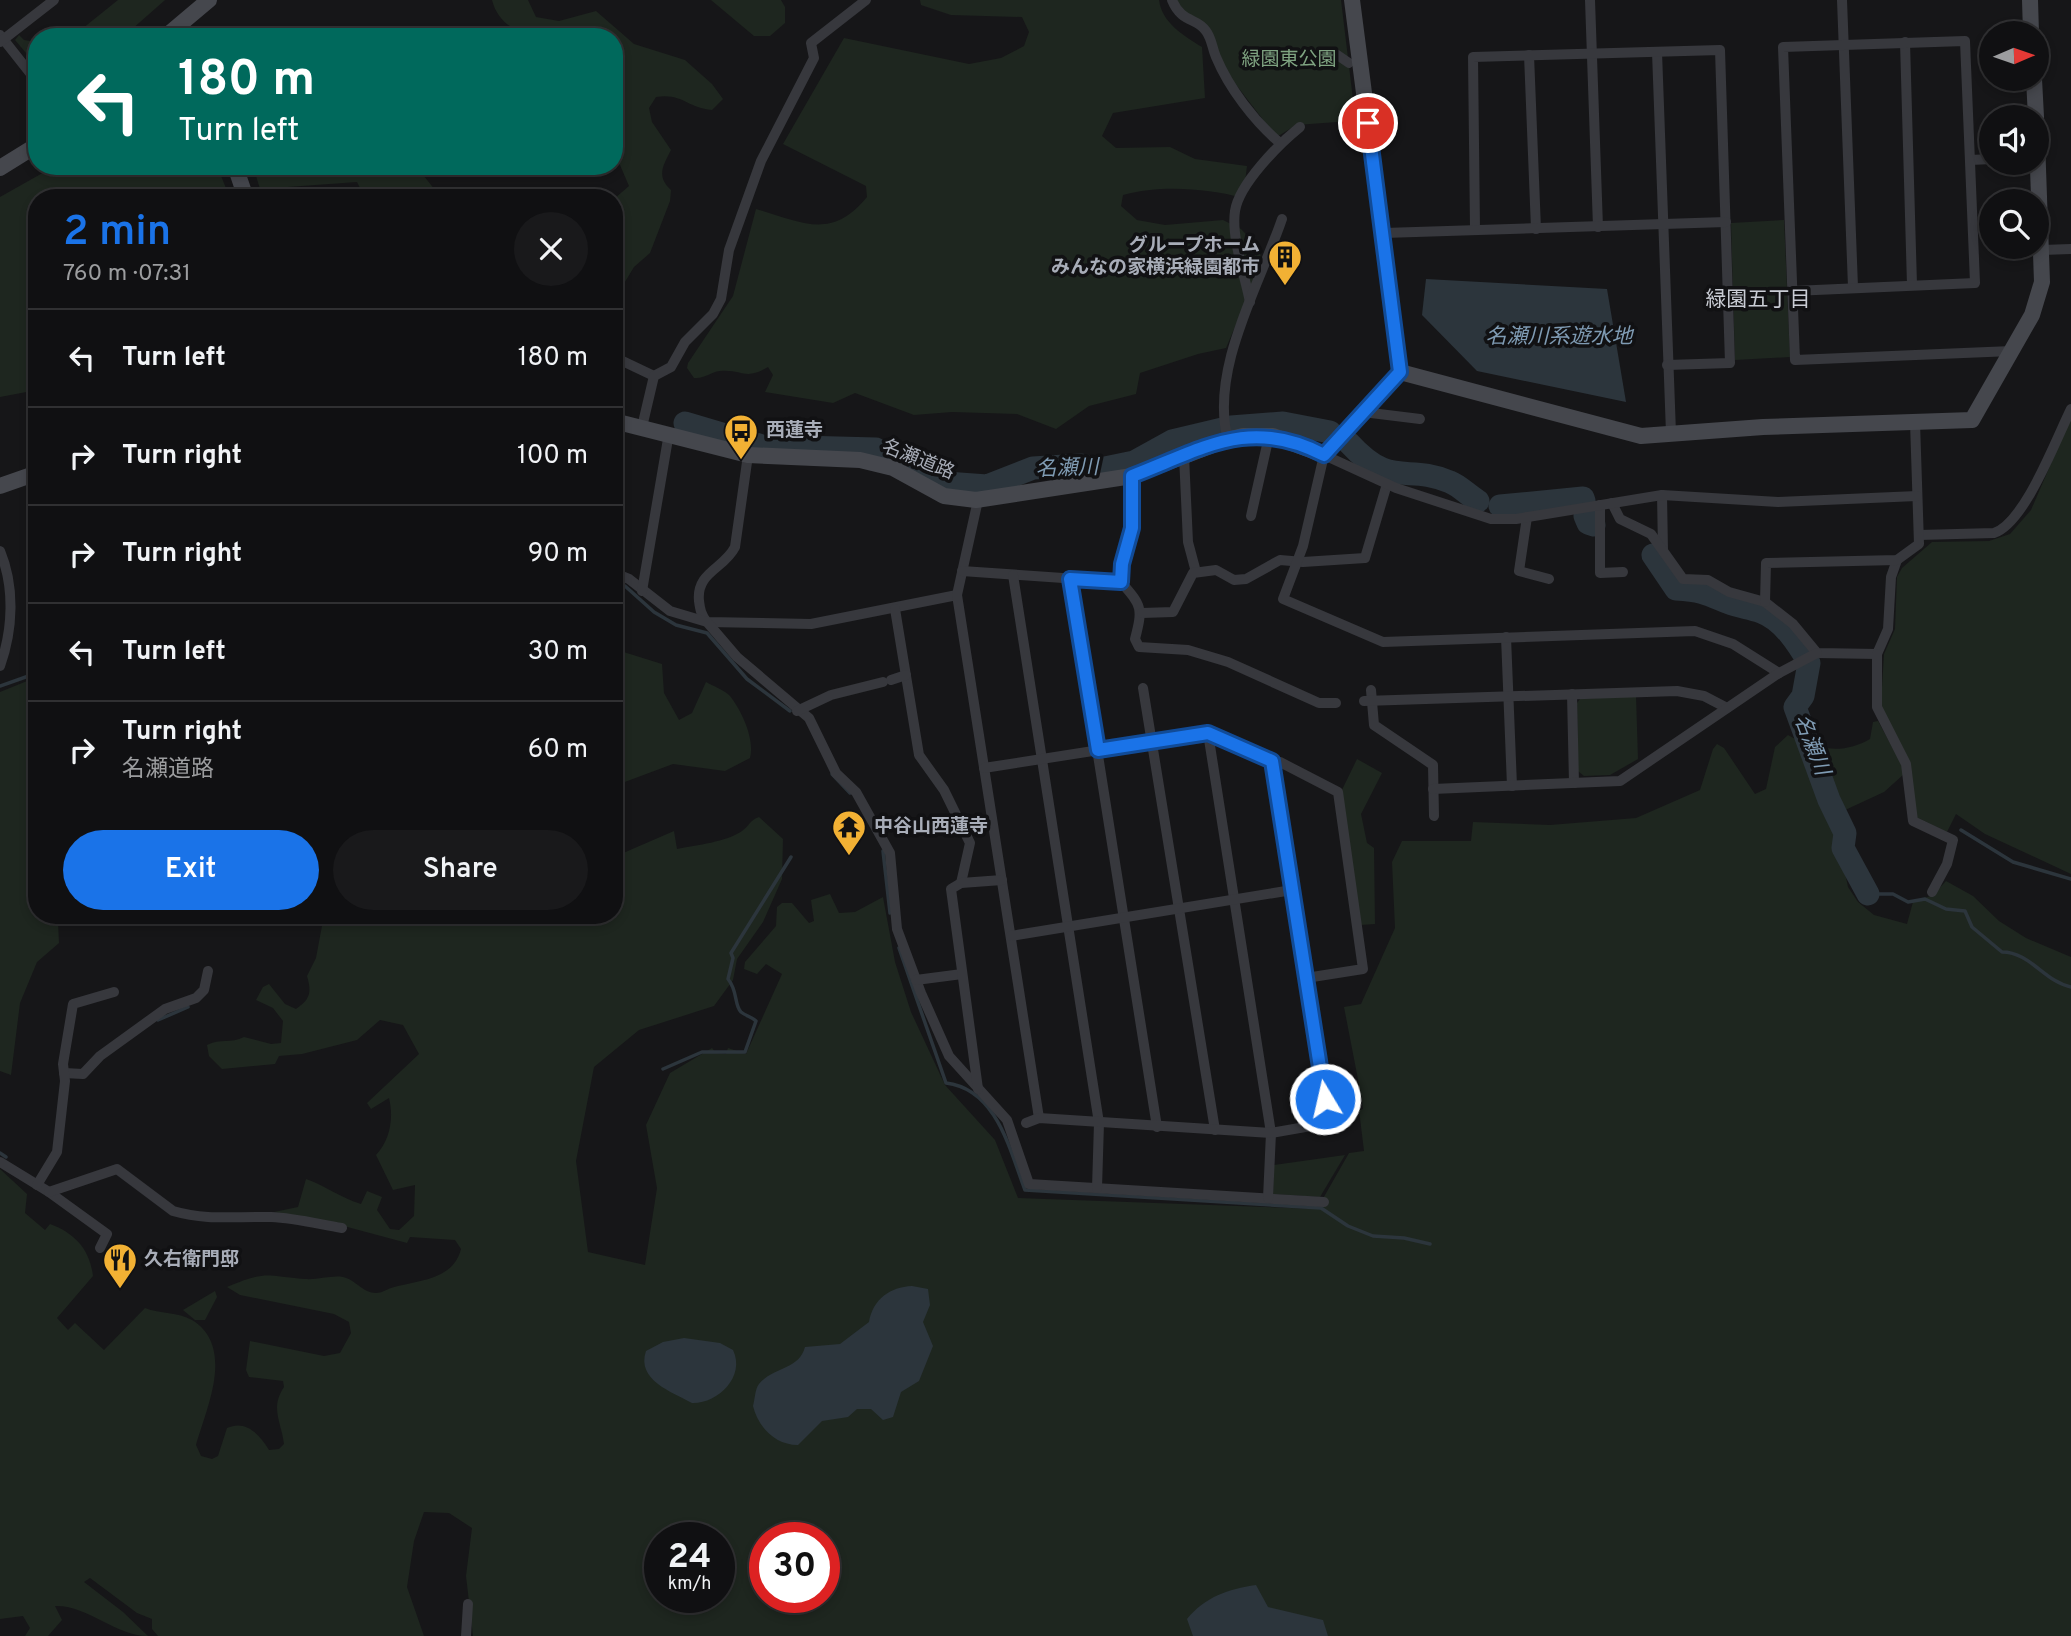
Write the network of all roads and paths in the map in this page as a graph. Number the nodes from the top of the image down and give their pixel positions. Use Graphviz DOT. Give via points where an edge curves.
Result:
graph roads {
  1 [pos="54,0"];
  2 [pos="209,0"];
  3 [pos="866,0"];
  4 [pos="1172,0"];
  5 [pos="1352,0"];
  6 [pos="1590,0"];
  7 [pos="1842,0"];
  8 [pos="2029,0"];
  9 [pos="2030,21"];
  10 [pos="176,28"];
  11 [pos="2,38"];
  12 [pos="1905,42"];
  13 [pos="1844,44"];
  14 [pos="1333,52"];
  15 [pos="1657,52"];
  16 [pos="1592,53"];
  17 [pos="1529,55"];
  18 [pos="1349,63"];
  19 [pos="28,70"];
  20 [pos="1300,127"];
  21 [pos="1280,143"];
  22 [pos="28,151"];
  23 [pos="1970,160"];
  24 [pos="1979,160"];
  25 [pos="0,168"];
  26 [pos="1282,219"];
  27 [pos="1726,222"];
  28 [pos="1662,224"];
  29 [pos="1598,227"];
  30 [pos="1475,229"];
  31 [pos="1536,229"];
  32 [pos="1384,233"];
  33 [pos="2071,249"];
  34 [pos="2049,250"];
  35 [pos="2042,259"];
  36 [pos="1912,285"];
  37 [pos="1853,287"];
  38 [pos="1793,291"];
  39 [pos="1250,302"];
  40 [pos="2012,351"];
  41 [pos="623,361"];
  42 [pos="1667,365"];
  43 [pos="1400,372"];
  44 [pos="654,376"];
  45 [pos="2071,409"];
  46 [pos="1363,412"];
  47 [pos="1420,419"];
  48 [pos="1915,422"];
  49 [pos="623,423"];
  50 [pos="642,427"];
  51 [pos="1226,432"];
  52 [pos="668,433"];
  53 [pos="1671,433"];
  54 [pos="1269,436"];
  55 [pos="748,454"];
  56 [pos="1324,455"];
  57 [pos="1184,456"];
  58 [pos="1132,476"];
  59 [pos="28,477"];
  60 [pos="1387,484"];
  61 [pos="0,486"];
  62 [pos="1662,495"];
  63 [pos="1917,496"];
  64 [pos="978,500"];
  65 [pos="1612,503"];
  66 [pos="1600,505"];
  67 [pos="1251,516"];
  68 [pos="1527,517"];
  69 [pos="1919,535"];
  70 [pos="1663,550"];
  71 [pos="0,551"];
  72 [pos="1897,559"];
  73 [pos="1298,561"];
  74 [pos="962,572"];
  75 [pos="1196,572"];
  76 [pos="1623,572"];
  77 [pos="1013,575"];
  78 [pos="623,577"];
  79 [pos="1070,579"];
  80 [pos="1549,579"];
  81 [pos="1121,582"];
  82 [pos="642,591"];
  83 [pos="957,596"];
  84 [pos="1765,603"];
  85 [pos="895,609"];
  86 [pos="1142,613"];
  87 [pos="707,622"];
  88 [pos="1506,637"];
  89 [pos="1817,653"];
  90 [pos="1877,654"];
  91 [pos="0,666"];
  92 [pos="1779,673"];
  93 [pos="906,675"];
  94 [pos="1143,688"];
  95 [pos="1572,694"];
  96 [pos="1508,696"];
  97 [pos="1336,703"];
  98 [pos="1727,708"];
  99 [pos="797,711"];
  100 [pos="1208,733"];
  101 [pos="1152,741"];
  102 [pos="1098,750"];
  103 [pos="1041,759"];
  104 [pos="1272,761"];
  105 [pos="984,768"];
  106 [pos="1574,783"];
  107 [pos="1512,786"];
  108 [pos="1433,789"];
  109 [pos="1434,816"];
  110 [pos="1002,880"];
  111 [pos="961,883"];
  112 [pos="1292,890"];
  113 [pos="1932,892"];
  114 [pos="1235,900"];
  115 [pos="1179,909"];
  116 [pos="1125,918"];
  117 [pos="1069,927"];
  118 [pos="1011,936"];
  119 [pos="208,971"];
  120 [pos="961,974"];
  121 [pos="1306,978"];
  122 [pos="916,980"];
  123 [pos="114,992"];
  124 [pos="64,1073"];
  125 [pos="978,1089"];
  126 [pos="1039,1118"];
  127 [pos="1026,1123"];
  128 [pos="1099,1123"];
  129 [pos="1157,1126"];
  130 [pos="1215,1130"];
  131 [pos="1271,1133"];
  132 [pos="0,1162"];
  133 [pos="37,1185"];
  134 [pos="1097,1188"];
  135 [pos="49,1192"];
  136 [pos="1268,1198"];
  137 [pos="1324,1202"];
  138 [pos="342,1228"];
  139 [pos="100,1248"];
  140 [pos="468,1604"];
  141 [pos="467,1636"];
  1 -- 11 [label="street"];
  2 -- 10 [label="street"];
  3 -- 44 [label="street" via="811,43 814,58 761,161 729,250 721,299 685,342 671,367"];
  4 -- 21 [label="street" via="1185,20 1208,33 1237,93"];
  5 -- 32 [label="street"];
  6 -- 16 [label="street"];
  7 -- 13 [label="street"];
  8 -- 9 [label="street"];
  11 -- 19 [label="street"];
  12 -- 13 [label="street"];
  12 -- 23 [label="street" via="1965,41"];
  12 -- 36 [label="street"];
  13 -- 37 [label="street"];
  13 -- 38 [label="street" via="1783,47"];
  14 -- 18 [label="street"];
  15 -- 16 [label="street"];
  15 -- 27 [label="street" via="1720,50"];
  15 -- 28 [label="street"];
  16 -- 17 [label="street"];
  16 -- 29 [label="street"];
  17 -- 30 [label="street" via="1473,57"];
  17 -- 31 [label="street"];
  20 -- 21 [label="street"];
  21 -- 39 [label="street" via="1237,201 1234,213"];
  22 -- 25 [label="street"];
  23 -- 24 [label="street"];
  23 -- 36 [label="street" via="1975,283"];
  26 -- 39 [label="street"];
  27 -- 28 [label="street"];
  27 -- 42 [label="street" via="1730,363"];
  28 -- 29 [label="street"];
  28 -- 42 [label="street"];
  29 -- 31 [label="street"];
  30 -- 31 [label="street"];
  30 -- 32 [label="street"];
  32 -- 43 [label="street"];
  33 -- 34 [label="street"];
  35 -- 40 [label="street" via="2038,298"];
  36 -- 37 [label="street"];
  37 -- 38 [label="street"];
  38 -- 40 [label="street" via="1795,360"];
  39 -- 51 [label="street" via="1228,365"];
  40 -- 48 [label="street" via="1972,420"];
  41 -- 44 [label="street"];
  42 -- 53 [label="street"];
  43 -- 46 [label="street"];
  43 -- 53 [label="street" via="1641,436"];
  44 -- 50 [label="street"];
  45 -- 69 [label="street" via="2018,513 2005,529"];
  46 -- 47 [label="street"];
  46 -- 56 [label="street"];
  48 -- 53 [label="street"];
  48 -- 63 [label="street"];
  49 -- 50 [label="street, 名瀬道路"];
  50 -- 52 [label="street, 名瀬道路"];
  51 -- 54 [label="street, 名瀬道路"];
  51 -- 57 [label="street, 名瀬道路"];
  52 -- 55 [label="street, 名瀬道路"];
  52 -- 82 [label="street"];
  54 -- 56 [label="street, 名瀬道路" via="1289,439"];
  54 -- 67 [label="street"];
  55 -- 64 [label="street, 名瀬道路" via="859,460 893,468 944,496"];
  55 -- 87 [label="street" via="735,547 703,577 699,587 702,616"];
  56 -- 60 [label="street"];
  56 -- 73 [label="street"];
  57 -- 58 [label="street, 名瀬道路"];
  57 -- 75 [label="street" via="1188,542"];
  58 -- 64 [label="street, 名瀬道路"];
  58 -- 81 [label="street" via="1132,528"];
  59 -- 61 [label="street"];
  60 -- 68 [label="street" via="1476,517"];
  60 -- 73 [label="street" via="1365,558"];
  62 -- 63 [label="street" via="1778,502"];
  62 -- 65 [label="street"];
  62 -- 70 [label="street"];
  63 -- 69 [label="street"];
  64 -- 74 [label="street"];
  65 -- 66 [label="street"];
  65 -- 70 [label="street" via="1620,519 1651,534"];
  66 -- 68 [label="street"];
  66 -- 76 [label="street" via="1600,573"];
  68 -- 80 [label="street" via="1519,571"];
  69 -- 72 [label="street" via="1919,544"];
  70 -- 84 [label="street" via="1683,579 1708,580"];
  71 -- 91 [label="street" via="10,594 10,629"];
  72 -- 84 [label="street" via="1766,564"];
  72 -- 90 [label="street" via="1891,577 1888,629"];
  73 -- 75 [label="street" via="1280,560 1247,579 1234,580 1216,570"];
  73 -- 88 [label="street" via="1283,599 1378,643"];
  74 -- 77 [label="street"];
  74 -- 83 [label="street"];
  75 -- 86 [label="street" via="1173,612"];
  77 -- 79 [label="street"];
  77 -- 103 [label="street"];
  78 -- 82 [label="street"];
  79 -- 81 [label="street"];
  79 -- 102 [label="street"];
  81 -- 86 [label="street"];
  82 -- 87 [label="street" via="670,611"];
  83 -- 85 [label="street"];
  83 -- 105 [label="street"];
  84 -- 89 [label="street" via="1793,624"];
  85 -- 87 [label="street" via="811,624"];
  85 -- 93 [label="street"];
  86 -- 97 [label="street" via="1135,639 1139,650 1188,650 1228,662 1319,703"];
  87 -- 99 [label="street" via="737,657"];
  88 -- 92 [label="street" via="1695,631 1733,644"];
  88 -- 96 [label="street"];
  89 -- 90 [label="street"];
  89 -- 92 [label="street"];
  90 -- 113 [label="street" via="1877,706 1906,764 1913,821 1953,840"];
  92 -- 98 [label="street"];
  93 -- 99 [label="street" via="831,695"];
  93 -- 111 [label="street" via="919,755 944,790 970,843"];
  94 -- 101 [label="street"];
  95 -- 96 [label="street"];
  95 -- 98 [label="street" via="1691,691"];
  95 -- 106 [label="street"];
  96 -- 107 [label="street"];
  96 -- 108 [label="street" via="1369,698 1374,725 1433,765"];
  98 -- 106 [label="street" via="1620,781"];
  99 -- 122 [label="street" via="808,719 836,773 856,792 890,853 897,929"];
  100 -- 101 [label="street"];
  100 -- 104 [label="street"];
  100 -- 114 [label="street"];
  101 -- 102 [label="street"];
  101 -- 115 [label="street"];
  102 -- 103 [label="street"];
  102 -- 116 [label="street"];
  103 -- 105 [label="street"];
  103 -- 117 [label="street"];
  104 -- 112 [label="street"];
  104 -- 121 [label="street" via="1338,792 1363,969"];
  105 -- 110 [label="street"];
  106 -- 107 [label="street"];
  107 -- 108 [label="street"];
  108 -- 109 [label="street"];
  110 -- 111 [label="street"];
  110 -- 118 [label="street"];
  111 -- 120 [label="street" via="951,889"];
  112 -- 114 [label="street"];
  112 -- 121 [label="street"];
  114 -- 115 [label="street"];
  114 -- 131 [label="street"];
  115 -- 116 [label="street"];
  115 -- 130 [label="street"];
  116 -- 117 [label="street"];
  116 -- 129 [label="street"];
  117 -- 118 [label="street"];
  117 -- 128 [label="street"];
  118 -- 126 [label="street"];
  119 -- 124 [label="street" via="204,990 195,998 165,1009 83,1074"];
  120 -- 122 [label="street"];
  120 -- 125 [label="street"];
  121 -- 131 [label="street" via="1328,1123"];
  122 -- 125 [label="street" via="949,1056"];
  123 -- 124 [label="street" via="73,1004"];
  124 -- 133 [label="street" via="57,1152"];
  125 -- 134 [label="street" via="1012,1126 1029,1184"];
  126 -- 127 [label="street"];
  126 -- 128 [label="street"];
  128 -- 129 [label="street"];
  128 -- 134 [label="street"];
  129 -- 130 [label="street"];
  130 -- 131 [label="street"];
  131 -- 136 [label="street"];
  132 -- 133 [label="street"];
  133 -- 135 [label="street"];
  134 -- 136 [label="street"];
  135 -- 138 [label="street" via="117,1169 183,1214 210,1219 274,1217"];
  135 -- 139 [label="street" via="107,1234"];
  136 -- 137 [label="street"];
  140 -- 141 [label="street"];
}
